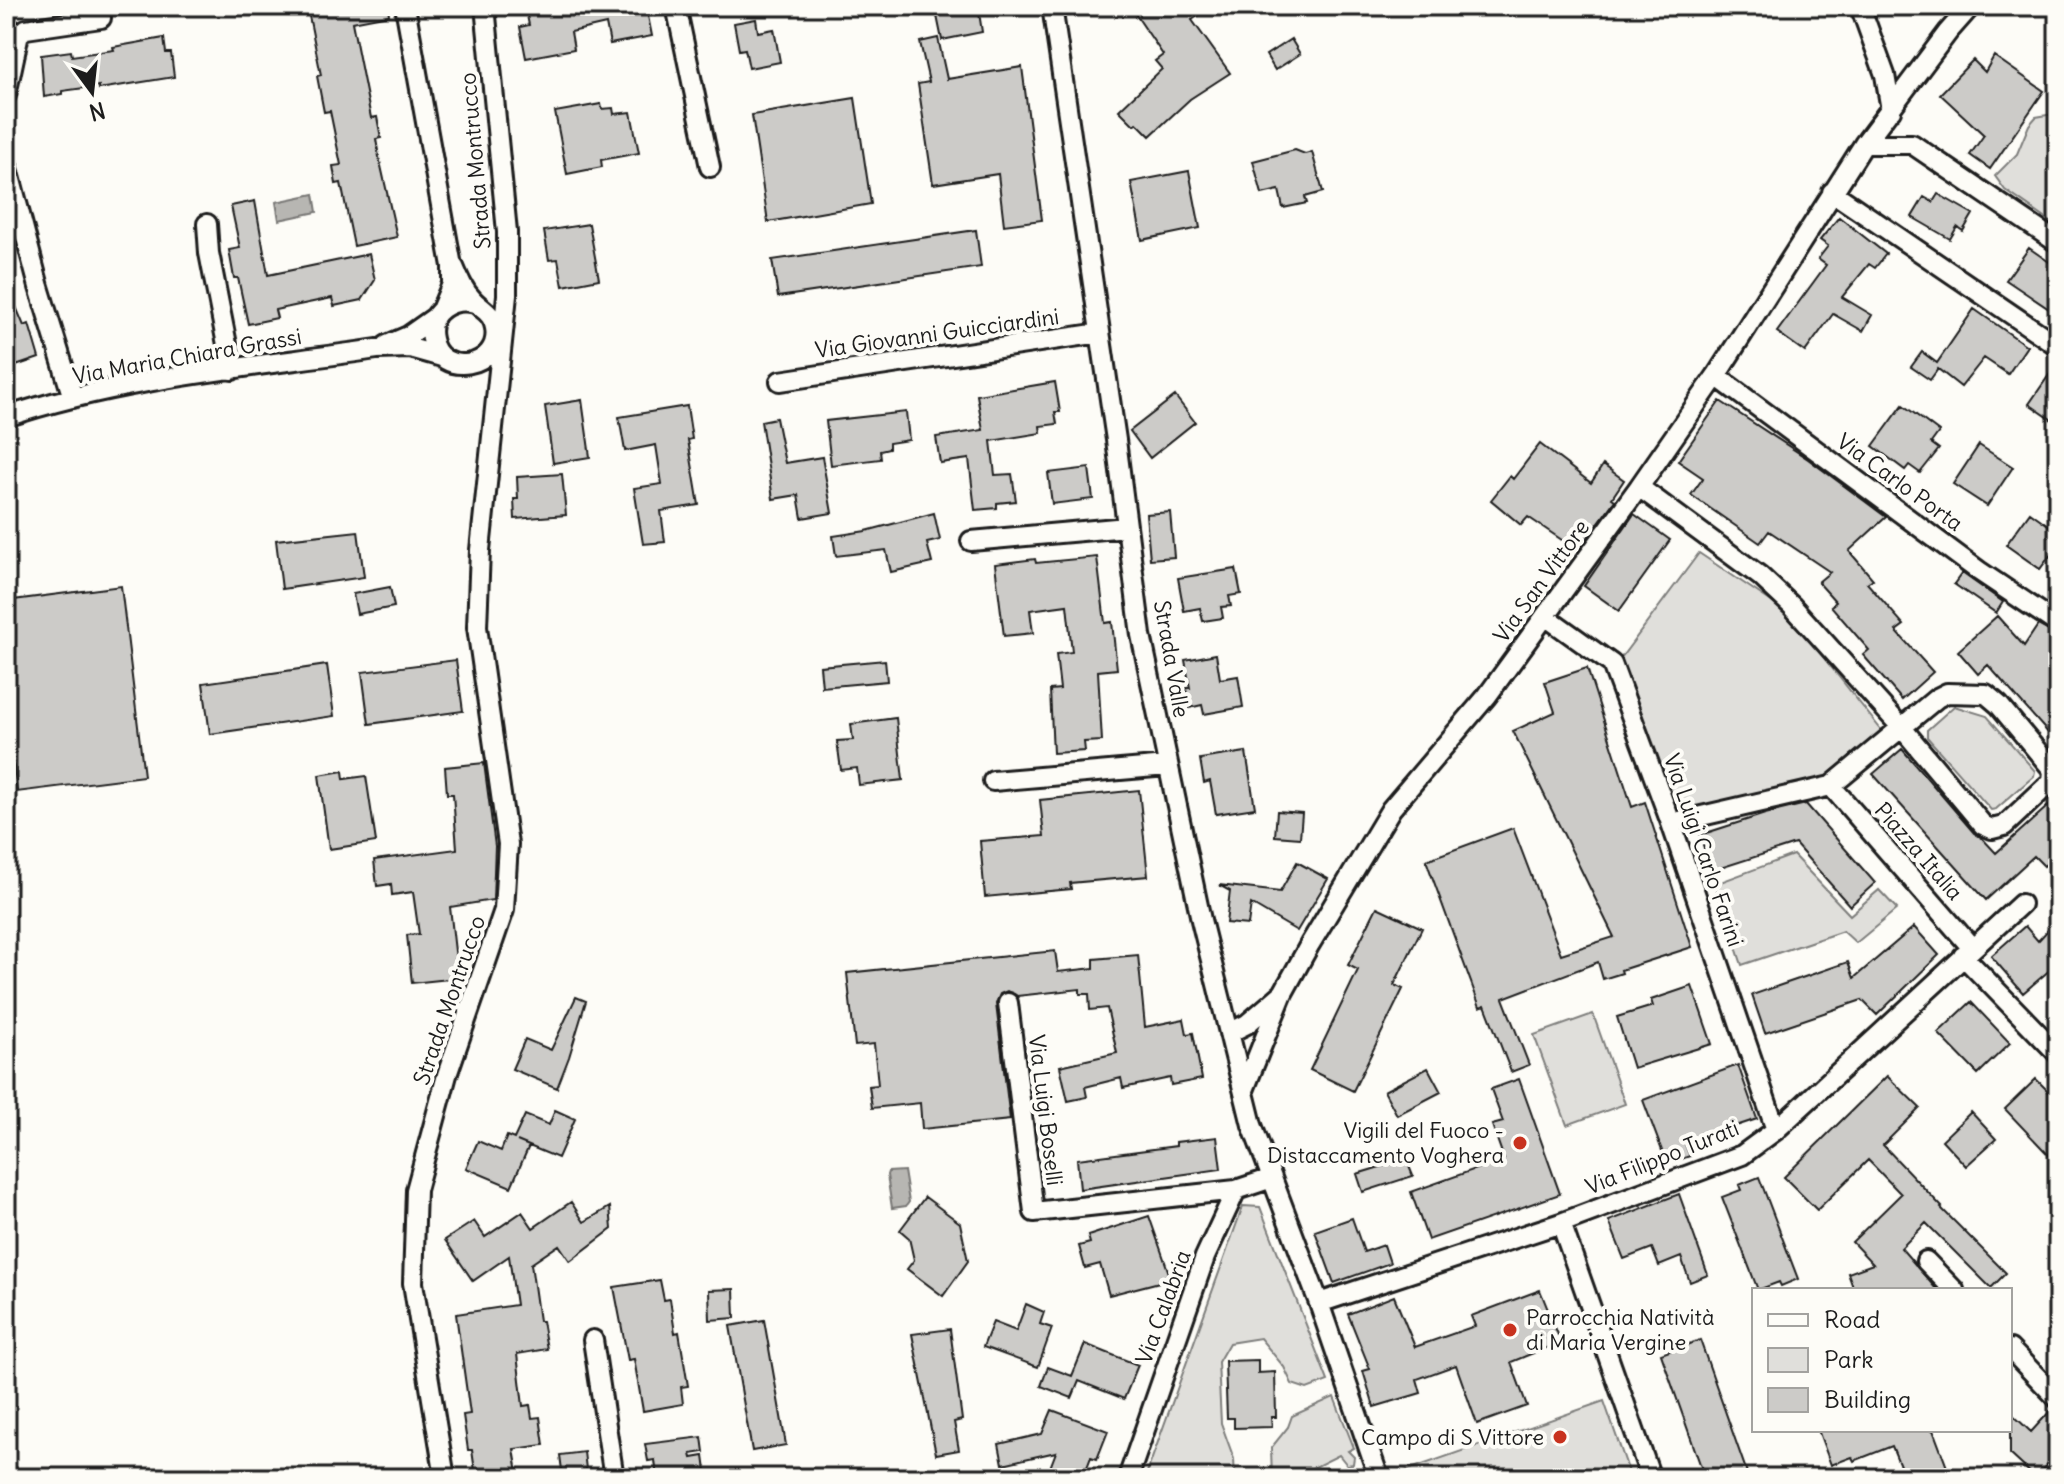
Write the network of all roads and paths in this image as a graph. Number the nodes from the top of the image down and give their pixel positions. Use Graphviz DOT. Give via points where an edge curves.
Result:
graph roads {
  1 [pos="405,6"];
  2 [pos="485,6"];
  3 [pos="676,6"];
  4 [pos="1052,6"];
  5 [pos="1860,6"];
  6 [pos="1971,6"];
  7 [pos="101,18"];
  8 [pos="6,95"];
  9 [pos="1891,110"];
  10 [pos="1864,144"];
  11 [pos="6,161"];
  12 [pos="710,167"];
  13 [pos="1832,192"];
  14 [pos="207,224"];
  15 [pos="2058,243"];
  16 [pos="451,257"];
  17 [pos="475,303"];
  18 [pos="438,313"];
  19 [pos="496,315"];
  20 [pos="1100,333"];
  21 [pos="2058,346"];
  22 [pos="502,348"];
  23 [pos="377,349"];
  24 [pos="442,357"];
  25 [pos="475,365"];
  26 [pos="232,370"];
  27 [pos="1716,376"];
  28 [pos="780,381"];
  29 [pos="497,391"];
  30 [pos="73,398"];
  31 [pos="6,417"];
  32 [pos="1639,487"];
  33 [pos="1127,527"];
  34 [pos="971,541"];
  35 [pos="1545,616"];
  36 [pos="2058,624"];
  37 [pos="1902,728"];
  38 [pos="1167,766"];
  39 [pos="993,781"];
  40 [pos="1831,786"];
  41 [pos="1671,823"];
  42 [pos="2021,904"];
  43 [pos="1967,952"];
  44 [pos="1283,993"];
  45 [pos="1008,1003"];
  46 [pos="1229,1033"];
  47 [pos="2058,1054"];
  48 [pos="1244,1090"];
  49 [pos="1776,1130"];
  50 [pos="1272,1178"];
  51 [pos="1236,1190"];
  52 [pos="1561,1223"];
  53 [pos="1926,1261"];
  54 [pos="1952,1288"];
  55 [pos="1319,1303"];
  56 [pos="593,1340"];
  57 [pos="2012,1351"];
  58 [pos="2058,1399"];
  59 [pos="445,1478"];
  60 [pos="614,1478"];
  61 [pos="1128,1478"];
  62 [pos="1379,1478"];
  63 [pos="1651,1478"];
  1 -- 16 [label="street, Strada Montrucco"];
  2 -- 19 [label="street, Strada Montrucco" via="507,232"];
  3 -- 12 [label="street"];
  4 -- 20 [label="street, Strada Valle"];
  5 -- 9 [label="street" via="1885,75"];
  6 -- 9 [label="street, Via San Vittore"];
  7 -- 8 [label="street" via="19,34"];
  9 -- 10 [label="street, Via San Vittore"];
  10 -- 13 [label="street, Via San Vittore"];
  10 -- 15 [label="street" via="1912,144"];
  11 -- 30 [label="street"];
  13 -- 21 [label="street"];
  13 -- 27 [label="street, Via San Vittore"];
  14 -- 26 [label="street"];
  16 -- 17 [label="street, Strada Montrucco"];
  16 -- 18 [label="street, Strada Montrucco" via="452,284"];
  17 -- 18 [label="street" via="457,301"];
  17 -- 19 [label="street, Strada Montrucco"];
  18 -- 23 [label="street, Via Maria Chiara Grassi" via="408,336"];
  18 -- 24 [label="street, Strada Montrucco" via="431,338"];
  19 -- 22 [label="street, Strada Montrucco"];
  19 -- 25 [label="street, Strada Montrucco" via="494,345"];
  20 -- 28 [label="street, Via Giovanni Guicciardini"];
  20 -- 33 [label="street, Strada Valle"];
  22 -- 25 [label="street" via="491,363"];
  22 -- 29 [label="street, Strada Montrucco"];
  23 -- 24 [label="street, Via Maria Chiara Grassi" via="410,348"];
  23 -- 26 [label="street, Via Maria Chiara Grassi"];
  24 -- 25 [label="street"];
  25 -- 29 [label="street"];
  26 -- 30 [label="street, Via Maria Chiara Grassi"];
  27 -- 32 [label="street, Via San Vittore"];
  27 -- 36 [label="street, Via Carlo Porta"];
  29 -- 59 [label="street, Strada Montrucco" via="477,627 508,844 504,910 447,1075 416,1190 413,1283"];
  30 -- 31 [label="street, Via Maria Chiara Grassi"];
  32 -- 35 [label="street, Via San Vittore"];
  32 -- 37 [label="street" via="1760,576"];
  33 -- 34 [label="street"];
  33 -- 38 [label="street, Strada Valle" via="1141,635"];
  35 -- 41 [label="street, Via Luigi Carlo Farini" via="1612,664"];
  35 -- 44 [label="street, Via San Vittore" via="1487,696 1391,809"];
  37 -- 37 [label="street" via="1983,825 1992,829 2004,826 2052,781 2047,760 1986,694 1947,693"];
  37 -- 40 [label="street"];
  38 -- 39 [label="street"];
  38 -- 46 [label="street, Strada Valle"];
  40 -- 41 [label="street"];
  40 -- 43 [label="street, Piazza Italia"];
  41 -- 49 [label="street, Via Luigi Carlo Farini"];
  42 -- 43 [label="street, Via Filippo Turati"];
  43 -- 47 [label="street, Piazza Italia"];
  43 -- 49 [label="street, Via Filippo Turati"];
  44 -- 46 [label="street, Via San Vittore"];
  44 -- 48 [label="street, Via San Vittore"];
  45 -- 51 [label="street, Via Luigi Boselli" via="1034,1212"];
  46 -- 48 [label="street, Strada Valle"];
  48 -- 50 [label="street, Strada Valle"];
  49 -- 52 [label="street, Via Filippo Turati" via="1742,1155"];
  50 -- 51 [label="street"];
  50 -- 55 [label="street, Strada Valle"];
  51 -- 61 [label="street, Via Calabria" via="1205,1257"];
  52 -- 55 [label="street, Via Filippo Turati"];
  52 -- 63 [label="street"];
  53 -- 54 [label="street"];
  55 -- 62 [label="street, Strada Valle"];
  56 -- 60 [label="street"];
  57 -- 58 [label="street"];
}
